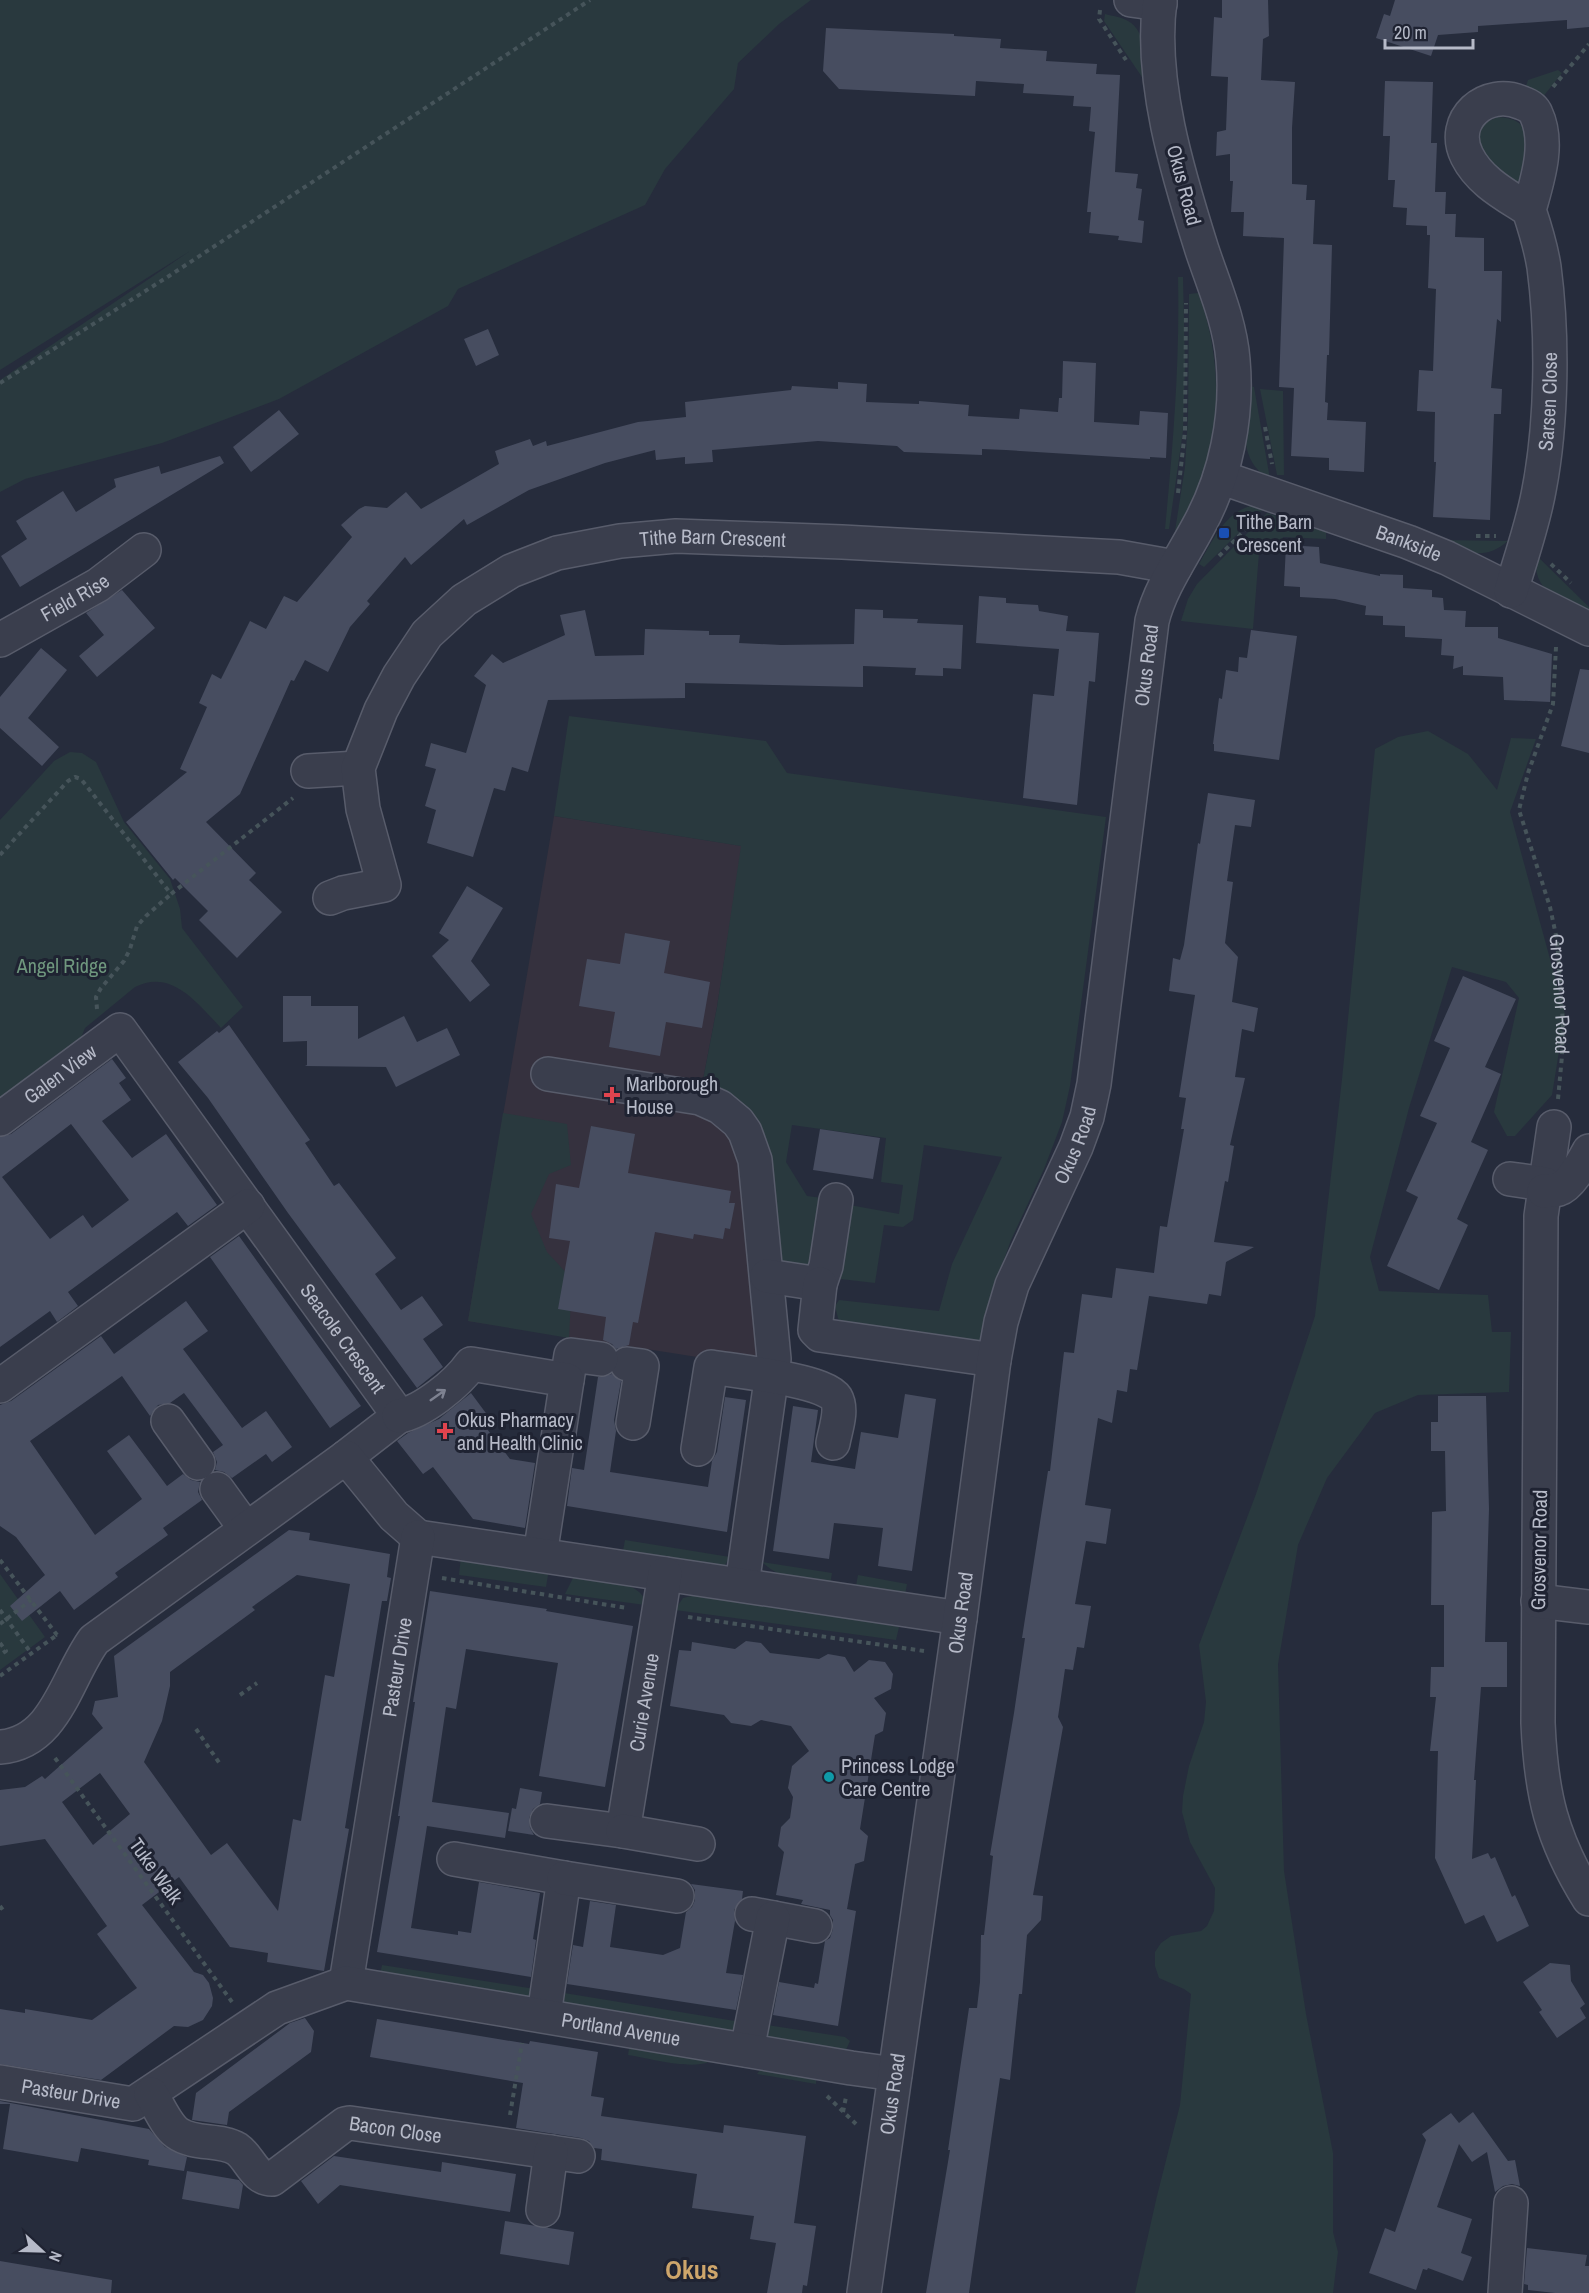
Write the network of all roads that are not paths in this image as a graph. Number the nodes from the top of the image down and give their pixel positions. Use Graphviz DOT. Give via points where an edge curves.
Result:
graph roads {
  1 [pos="1150,1"];
  2 [pos="1529,210"];
  3 [pos="1220,477"];
  4 [pos="144,550"];
  5 [pos="1175,567"];
  6 [pos="1511,591"];
  7 [pos="1589,629"];
  8 [pos="0,640"];
  9 [pos="358,768"];
  10 [pos="308,771"];
  11 [pos="330,898"];
  12 [pos="116,1032"];
  13 [pos="548,1074"];
  14 [pos="0,1119"];
  15 [pos="1554,1127"];
  16 [pos="1589,1151"];
  17 [pos="1510,1179"];
  18 [pos="1544,1187"];
  19 [pos="836,1200"];
  20 [pos="248,1206"];
  21 [pos="767,1276"];
  22 [pos="820,1284"];
  23 [pos="994,1360"];
  24 [pos="4,1376"];
  25 [pos="773,1377"];
  26 [pos="567,1380"];
  27 [pos="399,1416"];
  28 [pos="166,1422"];
  29 [pos="633,1423"];
  30 [pos="833,1443"];
  31 [pos="698,1449"];
  32 [pos="346,1457"];
  33 [pos="198,1463"];
  34 [pos="218,1489"];
  35 [pos="246,1529"];
  36 [pos="418,1537"];
  37 [pos="540,1555"];
  38 [pos="665,1574"];
  39 [pos="742,1585"];
  40 [pos="1538,1601"];
  41 [pos="1589,1607"];
  42 [pos="960,1618"];
  43 [pos="0,1747"];
  44 [pos="547,1821"];
  45 [pos="623,1831"];
  46 [pos="698,1844"];
  47 [pos="454,1859"];
  48 [pos="564,1878"];
  49 [pos="677,1896"];
  50 [pos="1589,1899"];
  51 [pos="815,1926"];
  52 [pos="346,1983"];
  53 [pos="535,2014"];
  54 [pos="747,2050"];
  55 [pos="895,2074"];
  56 [pos="0,2082"];
  57 [pos="151,2094"];
  58 [pos="1511,2204"];
  59 [pos="543,2210"];
  60 [pos="864,2293"];
  61 [pos="1505,2293"];
  1 -- 3 [label="street, Okus Road" via="1162,88 1185,192 1226,320 1233,360 1233,401"];
  2 -- 2 [label="street, Sarsen Close" via="1541,161 1540,130 1533,110 1509,98 1490,99 1475,109 1465,127 1467,155 1476,170 1498,190"];
  2 -- 6 [label="street, Sarsen Close" via="1544,265 1548,395 1541,479"];
  3 -- 5 [label="street, Okus Road"];
  3 -- 6 [label="street, Bankside" via="1408,542"];
  4 -- 8 [label="street, Field Rise" via="98,585"];
  5 -- 9 [label="street, Tithe Barn Crescent" via="1119,557 676,536 557,553 511,571 464,600 427,634 385,701"];
  5 -- 23 [label="street, Okus Road" via="1152,621 1087,1117 1012,1285"];
  6 -- 7 [label="street, Bankside"];
  9 -- 10 [label="street"];
  9 -- 11 [label="street, Tithe Barn Crescent" via="363,809 384,885"];
  12 -- 14 [label="street, Galen View"];
  12 -- 20 [label="street, Seacole Crescent"];
  13 -- 21 [label="street" via="689,1095 729,1113 745,1132 755,1160"];
  15 -- 18 [label="street, Grosvenor Road"];
  16 -- 18 [label="street" via="1563,1187"];
  17 -- 18 [label="street"];
  18 -- 40 [label="street, Grosvenor Road"];
  19 -- 22 [label="street"];
  20 -- 24 [label="street"];
  20 -- 27 [label="street, Seacole Crescent"];
  21 -- 22 [label="street"];
  21 -- 25 [label="street"];
  22 -- 23 [label="street" via="815,1330 820,1335"];
  23 -- 42 [label="street, Okus Road"];
  25 -- 30 [label="street" via="829,1390 837,1399 839,1412"];
  25 -- 31 [label="street" via="711,1367"];
  25 -- 39 [label="street"];
  27 -- 26 [label="street, one-way" via="411,1414 460,1378 471,1364"];
  26 -- 29 [label="street" via="571,1355 642,1366"];
  26 -- 37 [label="street"];
  27 -- 32 [label="street"];
  28 -- 33 [label="street"];
  32 -- 35 [label="street"];
  32 -- 36 [label="street" via="394,1516"];
  34 -- 35 [label="street"];
  35 -- 43 [label="street" via="94,1640 53,1713 37,1733 13,1746"];
  36 -- 37 [label="street"];
  36 -- 52 [label="street, Pasteur Drive"];
  37 -- 38 [label="street"];
  38 -- 39 [label="street"];
  38 -- 45 [label="street, Curie Avenue"];
  39 -- 42 [label="street"];
  40 -- 41 [label="street"];
  40 -- 50 [label="street, Grosvenor Road" via="1538,1723 1543,1789 1553,1828"];
  42 -- 55 [label="street, Okus Road"];
  44 -- 45 [label="street"];
  45 -- 46 [label="street"];
  47 -- 48 [label="street"];
  48 -- 49 [label="street"];
  48 -- 53 [label="street"];
  51 -- 54 [label="street" via="762,1916"];
  52 -- 53 [label="street, Portland Avenue"];
  52 -- 57 [label="street, Pasteur Drive" via="277,2008"];
  53 -- 54 [label="street, Portland Avenue"];
  54 -- 55 [label="street, Portland Avenue"];
  55 -- 60 [label="street, Okus Road"];
  56 -- 57 [label="street, Pasteur Drive" via="134,2104"];
  57 -- 59 [label="street, Bacon Close" via="175,2131 230,2146 266,2179 272,2179 350,2123 565,2154"];
  58 -- 61 [label="street"];
}
